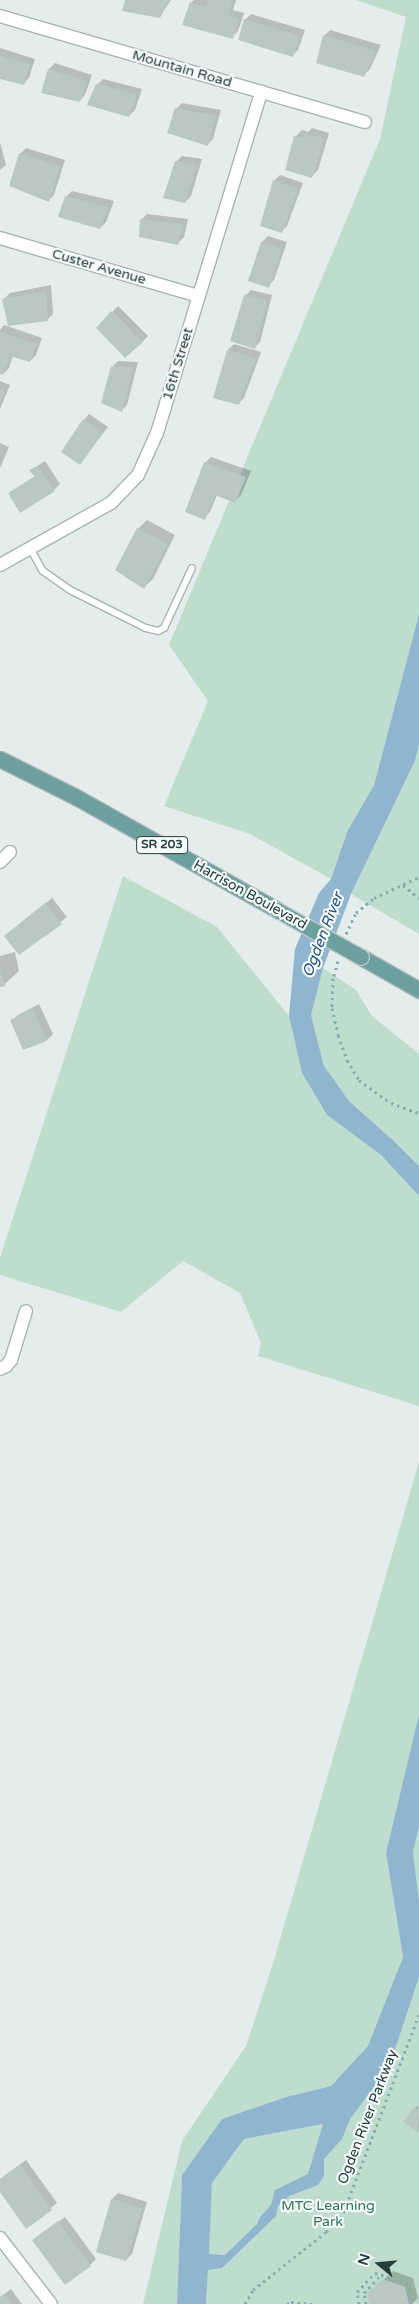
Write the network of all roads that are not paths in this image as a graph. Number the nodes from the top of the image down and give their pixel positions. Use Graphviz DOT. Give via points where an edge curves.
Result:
graph roads {
  1 [pos="0,16"];
  2 [pos="261,92"];
  3 [pos="365,122"];
  4 [pos="0,238"];
  5 [pos="198,296"];
  6 [pos="30,548"];
  7 [pos="0,565"];
  8 [pos="192,568"];
  9 [pos="0,759"];
  10 [pos="10,852"];
  11 [pos="0,862"];
  12 [pos="419,990"];
  13 [pos="26,1311"];
  14 [pos="0,1369"];
  15 [pos="0,2238"];
  16 [pos="51,2304"];
  1 -- 2 [label="street, Mountain Road"];
  2 -- 3 [label="street, Mountain Road"];
  2 -- 5 [label="street, 16th Street"];
  4 -- 5 [label="street, Custer Avenue"];
  5 -- 6 [label="street, 16th Street" via="157,433 138,475 111,503"];
  6 -- 7 [label="street, 16th Street"];
  6 -- 8 [label="lane" via="43,571 70,590 158,631 164,628"];
  9 -- 12 [label="main road, Harrison Boulevard / SR 203, bridge" via="76,797"];
  10 -- 11 [label="street"];
  13 -- 14 [label="street" via="11,1360"];
  15 -- 16 [label="street"];
}
